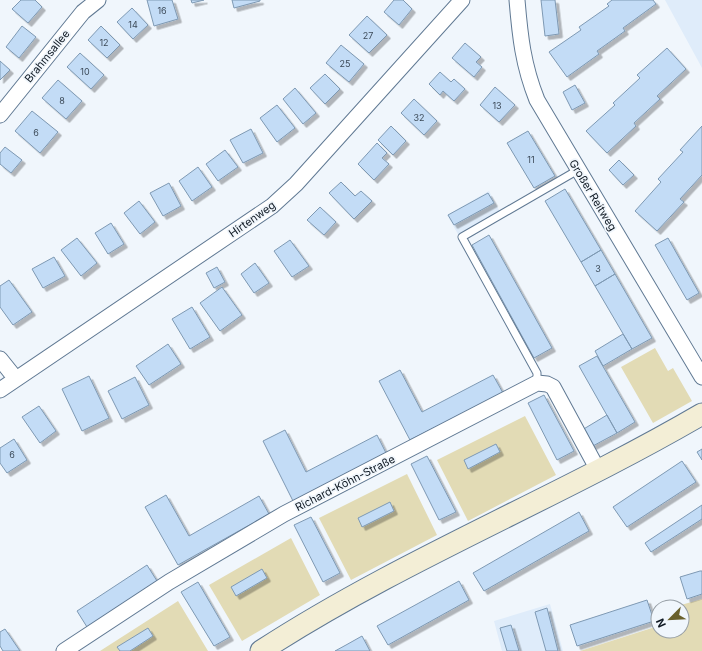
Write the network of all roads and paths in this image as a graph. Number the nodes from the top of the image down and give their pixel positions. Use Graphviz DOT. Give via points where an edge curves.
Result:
graph roads {
  1 [pos="98,0"];
  2 [pos="462,0"];
  3 [pos="517,0"];
  4 [pos="0,115"];
  5 [pos="578,170"];
  6 [pos="0,359"];
  7 [pos="702,377"];
  8 [pos="16,379"];
  9 [pos="537,383"];
  10 [pos="0,390"];
  11 [pos="702,414"];
  12 [pos="598,470"];
  13 [pos="64,651"];
  14 [pos="261,651"];
  1 -- 4 [label="street, Brahmsallee" via="82,12"];
  2 -- 8 [label="street, Hirtenweg" via="296,184 272,206"];
  3 -- 5 [label="street, Großer Reitweg" via="527,76 537,100"];
  5 -- 7 [label="street, Großer Reitweg"];
  5 -- 9 [label="lane" via="462,237 537,373"];
  6 -- 8 [label="street"];
  8 -- 10 [label="street, Hirtenweg"];
  9 -- 12 [label="street" via="553,387"];
  9 -- 13 [label="street, Richard-Köhn-Straße" via="284,514 174,579"];
  11 -- 12 [label="street"];
  12 -- 14 [label="street" via="332,608"];
}
